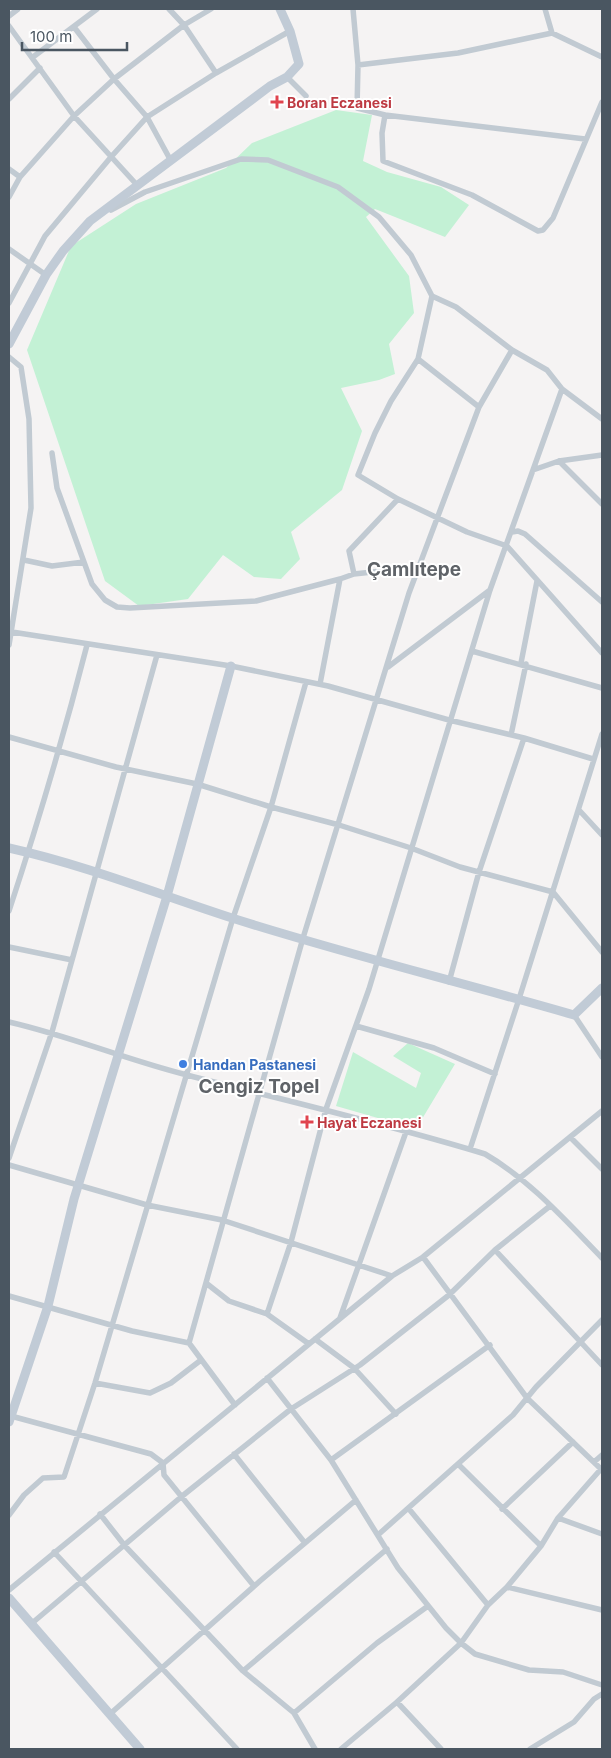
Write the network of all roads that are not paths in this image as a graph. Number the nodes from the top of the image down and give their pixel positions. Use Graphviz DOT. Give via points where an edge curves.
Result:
graph roads {
  1 [pos="18,9"];
  2 [pos="97,9"];
  3 [pos="168,9"];
  4 [pos="211,9"];
  5 [pos="280,9"];
  6 [pos="353,9"];
  7 [pos="545,9"];
  8 [pos="9,16"];
  9 [pos="184,25"];
  10 [pos="9,26"];
  11 [pos="74,26"];
  12 [pos="290,31"];
  13 [pos="552,33"];
  14 [pos="33,57"];
  15 [pos="602,57"];
  16 [pos="358,66"];
  17 [pos="40,68"];
  18 [pos="216,73"];
  19 [pos="287,77"];
  20 [pos="114,79"];
  21 [pos="306,96"];
  22 [pos="9,99"];
  23 [pos="602,102"];
  24 [pos="385,115"];
  25 [pos="74,116"];
  26 [pos="147,117"];
  27 [pos="585,139"];
  28 [pos="110,157"];
  29 [pos="171,161"];
  30 [pos="9,169"];
  31 [pos="20,177"];
  32 [pos="137,185"];
  33 [pos="9,197"];
  34 [pos="90,221"];
  35 [pos="9,249"];
  36 [pos="29,263"];
  37 [pos="46,275"];
  38 [pos="432,296"];
  39 [pos="9,303"];
  40 [pos="9,344"];
  41 [pos="512,350"];
  42 [pos="9,358"];
  43 [pos="418,359"];
  44 [pos="562,389"];
  45 [pos="479,407"];
  46 [pos="602,419"];
  47 [pos="52,453"];
  48 [pos="602,455"];
  49 [pos="559,461"];
  50 [pos="533,470"];
  51 [pos="398,499"];
  52 [pos="602,504"];
  53 [pos="439,518"];
  54 [pos="512,532"];
  55 [pos="507,546"];
  56 [pos="24,560"];
  57 [pos="84,562"];
  58 [pos="418,568"];
  59 [pos="354,574"];
  60 [pos="340,579"];
  61 [pos="537,581"];
  62 [pos="490,590"];
  63 [pos="602,602"];
  64 [pos="12,632"];
  65 [pos="9,645"];
  66 [pos="86,645"];
  67 [pos="472,651"];
  68 [pos="602,653"];
  69 [pos="157,655"];
  70 [pos="524,664"];
  71 [pos="231,666"];
  72 [pos="388,667"];
  73 [pos="306,682"];
  74 [pos="320,684"];
  75 [pos="602,688"];
  76 [pos="377,699"];
  77 [pos="449,720"];
  78 [pos="602,734"];
  79 [pos="512,735"];
  80 [pos="9,738"];
  81 [pos="524,738"];
  82 [pos="60,751"];
  83 [pos="593,759"];
  84 [pos="126,768"];
  85 [pos="197,784"];
  86 [pos="271,807"];
  87 [pos="578,810"];
  88 [pos="339,825"];
  89 [pos="602,835"];
  90 [pos="9,848"];
  91 [pos="412,848"];
  92 [pos="29,852"];
  93 [pos="479,872"];
  94 [pos="97,874"];
  95 [pos="554,892"];
  96 [pos="167,896"];
  97 [pos="9,911"];
  98 [pos="233,918"];
  99 [pos="303,938"];
  100 [pos="9,946"];
  101 [pos="602,952"];
  102 [pos="72,960"];
  103 [pos="378,960"];
  104 [pos="448,982"];
  105 [pos="602,988"];
  106 [pos="519,999"];
  107 [pos="574,1015"];
  108 [pos="9,1022"];
  109 [pos="356,1026"];
  110 [pos="52,1032"];
  111 [pos="119,1056"];
  112 [pos="602,1057"];
  113 [pos="495,1074"];
  114 [pos="186,1075"];
  115 [pos="258,1092"];
  116 [pos="326,1109"];
  117 [pos="602,1111"];
  118 [pos="406,1132"];
  119 [pos="570,1137"];
  120 [pos="470,1149"];
  121 [pos="9,1158"];
  122 [pos="9,1165"];
  123 [pos="602,1169"];
  124 [pos="520,1178"];
  125 [pos="78,1185"];
  126 [pos="147,1205"];
  127 [pos="550,1206"];
  128 [pos="222,1220"];
  129 [pos="292,1242"];
  130 [pos="495,1250"];
  131 [pos="423,1257"];
  132 [pos="602,1258"];
  133 [pos="358,1266"];
  134 [pos="392,1276"];
  135 [pos="206,1283"];
  136 [pos="449,1295"];
  137 [pos="9,1296"];
  138 [pos="48,1306"];
  139 [pos="267,1314"];
  140 [pos="340,1318"];
  141 [pos="602,1320"];
  142 [pos="111,1325"];
  143 [pos="315,1339"];
  144 [pos="581,1341"];
  145 [pos="189,1343"];
  146 [pos="309,1344"];
  147 [pos="490,1344"];
  148 [pos="201,1360"];
  149 [pos="602,1365"];
  150 [pos="354,1368"];
  151 [pos="267,1378"];
  152 [pos="95,1383"];
  153 [pos="527,1398"];
  154 [pos="235,1404"];
  155 [pos="291,1409"];
  156 [pos="396,1414"];
  157 [pos="9,1418"];
  158 [pos="78,1436"];
  159 [pos="573,1442"];
  160 [pos="234,1454"];
  161 [pos="602,1455"];
  162 [pos="331,1460"];
  163 [pos="594,1462"];
  164 [pos="162,1463"];
  165 [pos="459,1465"];
  166 [pos="602,1470"];
  167 [pos="181,1496"];
  168 [pos="356,1500"];
  169 [pos="502,1508"];
  170 [pos="409,1509"];
  171 [pos="100,1514"];
  172 [pos="9,1515"];
  173 [pos="558,1518"];
  174 [pos="379,1534"];
  175 [pos="602,1534"];
  176 [pos="305,1543"];
  177 [pos="126,1546"];
  178 [pos="541,1546"];
  179 [pos="387,1549"];
  180 [pos="54,1552"];
  181 [pos="82,1582"];
  182 [pos="254,1586"];
  183 [pos="507,1587"];
  184 [pos="9,1590"];
  185 [pos="9,1598"];
  186 [pos="488,1605"];
  187 [pos="428,1606"];
  188 [pos="602,1610"];
  189 [pos="31,1624"];
  190 [pos="204,1630"];
  191 [pos="461,1643"];
  192 [pos="162,1668"];
  193 [pos="243,1671"];
  194 [pos="602,1685"];
  195 [pos="602,1694"];
  196 [pos="397,1702"];
  197 [pos="294,1713"];
  198 [pos="110,1714"];
  199 [pos="344,1748"];
  200 [pos="140,1749"];
  201 [pos="237,1749"];
  202 [pos="315,1749"];
  203 [pos="441,1749"];
  204 [pos="530,1749"];
  1 -- 8 [label="street"];
  2 -- 11 [label="street"];
  3 -- 9 [label="street"];
  4 -- 9 [label="street"];
  5 -- 12 [label="street"];
  6 -- 16 [label="street"];
  7 -- 13 [label="street"];
  9 -- 18 [label="street"];
  9 -- 20 [label="street"];
  10 -- 14 [label="street"];
  11 -- 14 [label="street"];
  11 -- 20 [label="street"];
  12 -- 18 [label="street"];
  12 -- 19 [label="street" via="299,64"];
  13 -- 15 [label="street"];
  13 -- 16 [label="street" via="458,53"];
  14 -- 17 [label="street"];
  16 -- 24 [label="street" via="357,108"];
  17 -- 22 [label="street"];
  17 -- 25 [label="street"];
  18 -- 26 [label="street"];
  19 -- 21 [label="street"];
  19 -- 29 [label="street" via="270,86"];
  20 -- 25 [label="street"];
  20 -- 26 [label="street"];
  23 -- 27 [label="street"];
  24 -- 27 [label="street"];
  24 -- 27 [label="street" via="383,161 472,195 538,231 543,230 553,218"];
  25 -- 28 [label="street"];
  25 -- 31 [label="street"];
  26 -- 28 [label="street"];
  26 -- 29 [label="street"];
  28 -- 32 [label="street"];
  28 -- 36 [label="street" via="45,236"];
  29 -- 32 [label="street"];
  30 -- 31 [label="street"];
  31 -- 33 [label="street"];
  32 -- 34 [label="street"];
  34 -- 37 [label="street" via="63,250"];
  34 -- 38 [label="street" via="145,192 241,159 268,160 338,187 379,217 412,254"];
  35 -- 36 [label="street"];
  36 -- 37 [label="street"];
  36 -- 39 [label="street"];
  37 -- 40 [label="street"];
  38 -- 41 [label="street" via="456,307"];
  38 -- 43 [label="street"];
  41 -- 44 [label="street" via="547,370"];
  41 -- 45 [label="street"];
  42 -- 56 [label="street" via="21,367 29,419 31,508"];
  43 -- 45 [label="street"];
  43 -- 51 [label="street" via="391,401 358,475"];
  44 -- 46 [label="street"];
  44 -- 50 [label="street"];
  45 -- 53 [label="street"];
  47 -- 57 [label="street" via="57,488"];
  48 -- 49 [label="street"];
  49 -- 50 [label="street"];
  49 -- 52 [label="street"];
  50 -- 54 [label="street"];
  51 -- 53 [label="street"];
  51 -- 59 [label="street" via="349,551"];
  53 -- 55 [label="street"];
  53 -- 58 [label="street"];
  54 -- 55 [label="street"];
  54 -- 63 [label="street" via="525,534"];
  55 -- 61 [label="street"];
  55 -- 62 [label="street"];
  56 -- 57 [label="street" via="52,566"];
  56 -- 64 [label="street"];
  57 -- 60 [label="street" via="92,584 105,600 117,607 130,608 256,601"];
  58 -- 59 [label="street"];
  58 -- 72 [label="street"];
  59 -- 60 [label="street"];
  60 -- 74 [label="street"];
  61 -- 68 [label="street"];
  61 -- 70 [label="street"];
  62 -- 67 [label="street"];
  62 -- 72 [label="street"];
  64 -- 65 [label="street"];
  64 -- 66 [label="street"];
  66 -- 69 [label="street"];
  66 -- 82 [label="street"];
  67 -- 70 [label="street"];
  67 -- 77 [label="street"];
  69 -- 71 [label="street"];
  69 -- 84 [label="street"];
  70 -- 75 [label="street"];
  70 -- 79 [label="street"];
  71 -- 73 [label="street"];
  71 -- 85 [label="street"];
  72 -- 76 [label="street"];
  73 -- 74 [label="street"];
  73 -- 86 [label="street"];
  74 -- 76 [label="street"];
  76 -- 77 [label="street"];
  76 -- 88 [label="street"];
  77 -- 79 [label="street"];
  77 -- 91 [label="street"];
  78 -- 83 [label="street"];
  79 -- 81 [label="street"];
  80 -- 82 [label="street"];
  81 -- 83 [label="street"];
  81 -- 93 [label="street"];
  82 -- 84 [label="street"];
  82 -- 92 [label="street"];
  83 -- 87 [label="street"];
  84 -- 85 [label="street"];
  84 -- 94 [label="street"];
  85 -- 86 [label="street"];
  85 -- 96 [label="street"];
  86 -- 88 [label="street"];
  86 -- 98 [label="street"];
  87 -- 89 [label="street"];
  87 -- 95 [label="street"];
  88 -- 91 [label="street"];
  88 -- 99 [label="street"];
  90 -- 92 [label="street"];
  91 -- 93 [label="street" via="460,868"];
  91 -- 103 [label="street"];
  92 -- 94 [label="street"];
  92 -- 97 [label="street"];
  93 -- 95 [label="street"];
  93 -- 104 [label="street"];
  94 -- 96 [label="street"];
  94 -- 102 [label="street"];
  95 -- 101 [label="street"];
  95 -- 106 [label="street"];
  96 -- 98 [label="street"];
  96 -- 111 [label="street"];
  98 -- 99 [label="street"];
  98 -- 114 [label="street"];
  99 -- 103 [label="street"];
  99 -- 115 [label="street"];
  100 -- 102 [label="street"];
  102 -- 110 [label="street"];
  103 -- 104 [label="street"];
  103 -- 109 [label="street"];
  104 -- 106 [label="street"];
  105 -- 107 [label="street"];
  106 -- 107 [label="street"];
  106 -- 113 [label="street"];
  107 -- 112 [label="street"];
  108 -- 110 [label="street"];
  109 -- 113 [label="street" via="434,1048"];
  109 -- 116 [label="street"];
  110 -- 111 [label="street"];
  110 -- 121 [label="street"];
  111 -- 114 [label="street"];
  111 -- 125 [label="street"];
  113 -- 120 [label="street"];
  114 -- 115 [label="street"];
  114 -- 126 [label="street"];
  115 -- 116 [label="street"];
  115 -- 128 [label="street"];
  116 -- 118 [label="street"];
  116 -- 129 [label="street"];
  117 -- 119 [label="street"];
  118 -- 120 [label="street"];
  118 -- 133 [label="street"];
  119 -- 123 [label="street"];
  119 -- 124 [label="street"];
  120 -- 124 [label="street" via="492,1158"];
  122 -- 125 [label="street"];
  124 -- 127 [label="street"];
  124 -- 131 [label="street"];
  125 -- 126 [label="street"];
  125 -- 138 [label="street"];
  126 -- 128 [label="street"];
  126 -- 142 [label="street"];
  127 -- 130 [label="street"];
  127 -- 132 [label="street"];
  128 -- 129 [label="street"];
  128 -- 135 [label="street"];
  129 -- 133 [label="street"];
  129 -- 139 [label="street"];
  130 -- 136 [label="street"];
  130 -- 144 [label="street"];
  131 -- 134 [label="street"];
  131 -- 136 [label="street"];
  133 -- 134 [label="street"];
  133 -- 140 [label="street"];
  134 -- 140 [label="street"];
  135 -- 139 [label="street" via="229,1301"];
  135 -- 145 [label="street"];
  136 -- 147 [label="street"];
  136 -- 150 [label="street"];
  137 -- 138 [label="street"];
  138 -- 142 [label="street"];
  138 -- 157 [label="street"];
  139 -- 146 [label="street"];
  140 -- 143 [label="street"];
  141 -- 144 [label="street"];
  142 -- 145 [label="street"];
  142 -- 152 [label="street"];
  143 -- 146 [label="street"];
  143 -- 150 [label="street"];
  144 -- 149 [label="street"];
  144 -- 153 [label="street"];
  145 -- 148 [label="street"];
  146 -- 151 [label="street"];
  147 -- 153 [label="street"];
  147 -- 156 [label="street"];
  148 -- 152 [label="street" via="171,1383 150,1392"];
  148 -- 154 [label="street"];
  150 -- 155 [label="street"];
  150 -- 156 [label="street"];
  151 -- 154 [label="street"];
  151 -- 155 [label="street"];
  152 -- 158 [label="street"];
  153 -- 159 [label="street"];
  153 -- 165 [label="street"];
  154 -- 164 [label="street"];
  155 -- 160 [label="street"];
  155 -- 162 [label="street"];
  156 -- 162 [label="street"];
  157 -- 158 [label="street"];
  158 -- 164 [label="street" via="151,1454"];
  158 -- 172 [label="street" via="64,1477 43,1478"];
  159 -- 163 [label="street"];
  159 -- 169 [label="street"];
  160 -- 167 [label="street"];
  160 -- 176 [label="street"];
  161 -- 163 [label="street"];
  162 -- 168 [label="street"];
  163 -- 166 [label="street"];
  164 -- 167 [label="street" via="164,1475"];
  164 -- 171 [label="street"];
  165 -- 169 [label="street"];
  165 -- 170 [label="street"];
  166 -- 173 [label="street"];
  167 -- 177 [label="street"];
  167 -- 182 [label="street"];
  168 -- 174 [label="street"];
  168 -- 176 [label="street"];
  169 -- 178 [label="street"];
  170 -- 174 [label="street"];
  170 -- 186 [label="street"];
  171 -- 177 [label="street"];
  171 -- 180 [label="street"];
  173 -- 175 [label="street"];
  173 -- 178 [label="street"];
  174 -- 179 [label="street"];
  176 -- 182 [label="street"];
  177 -- 181 [label="street"];
  177 -- 190 [label="street"];
  178 -- 183 [label="street"];
  179 -- 187 [label="street"];
  179 -- 193 [label="street"];
  180 -- 181 [label="street"];
  180 -- 184 [label="street"];
  181 -- 189 [label="street"];
  181 -- 192 [label="street"];
  182 -- 190 [label="street"];
  183 -- 186 [label="street"];
  183 -- 188 [label="street"];
  185 -- 189 [label="street"];
  186 -- 191 [label="street"];
  187 -- 191 [label="street"];
  187 -- 197 [label="street" via="377,1643"];
  189 -- 198 [label="street"];
  190 -- 192 [label="street"];
  190 -- 193 [label="street"];
  191 -- 194 [label="street" via="474,1654 529,1670 563,1672"];
  191 -- 196 [label="street"];
  192 -- 198 [label="street"];
  192 -- 201 [label="street"];
  193 -- 197 [label="street"];
  195 -- 204 [label="street" via="574,1722"];
  196 -- 199 [label="street"];
  196 -- 203 [label="street"];
  197 -- 202 [label="street"];
  198 -- 200 [label="street"];
}
